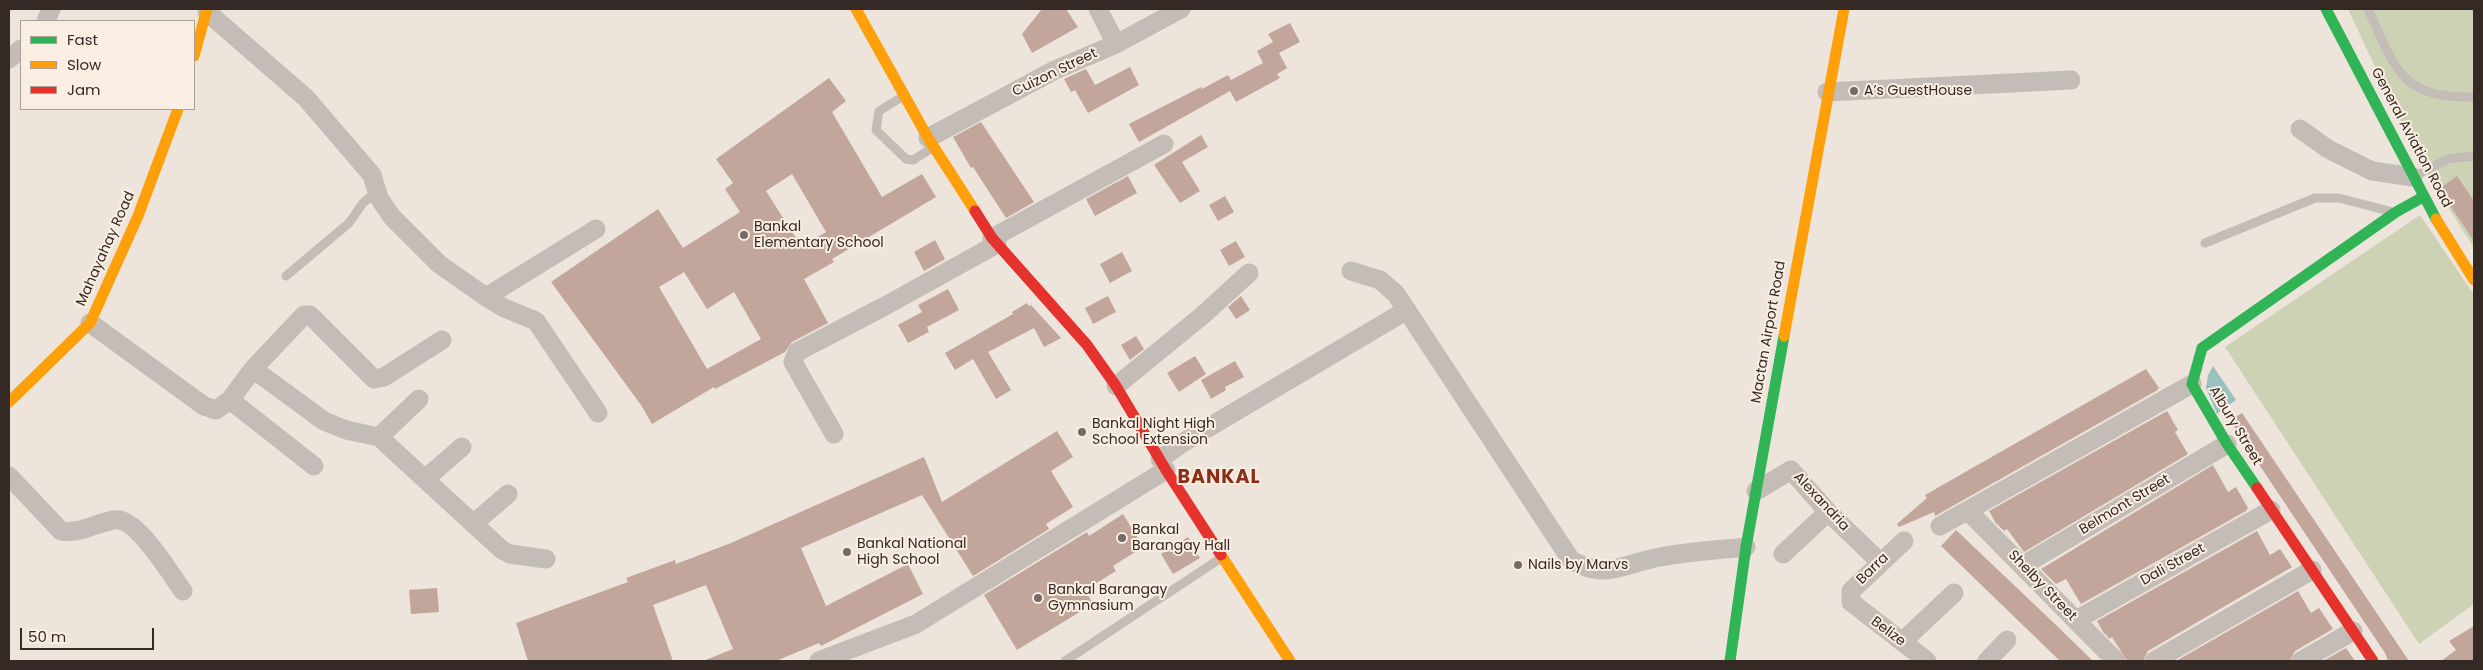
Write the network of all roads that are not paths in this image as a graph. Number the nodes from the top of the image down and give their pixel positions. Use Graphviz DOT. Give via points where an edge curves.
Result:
graph roads {
  1 [pos="856,9"];
  2 [pos="1098,9"];
  3 [pos="1181,9"];
  4 [pos="1844,9"];
  5 [pos="2326,9"];
  6 [pos="2368,9"];
  7 [pos="207,10"];
  8 [pos="1116,44"];
  9 [pos="20,50"];
  10 [pos="195,52"];
  11 [pos="9,59"];
  12 [pos="2071,80"];
  13 [pos="1827,92"];
  14 [pos="904,96"];
  15 [pos="2474,97"];
  16 [pos="178,110"];
  17 [pos="2300,129"];
  18 [pos="931,143"];
  19 [pos="1164,144"];
  20 [pos="2474,156"];
  21 [pos="2413,177"];
  22 [pos="377,191"];
  23 [pos="2423,197"];
  24 [pos="2396,212"];
  25 [pos="596,229"];
  26 [pos="995,241"];
  27 [pos="2205,243"];
  28 [pos="1351,271"];
  29 [pos="1249,273"];
  30 [pos="286,276"];
  31 [pos="2474,280"];
  32 [pos="486,297"];
  33 [pos="1407,310"];
  34 [pos="90,323"];
  35 [pos="442,340"];
  36 [pos="254,369"];
  37 [pos="2192,384"];
  38 [pos="1116,386"];
  39 [pos="419,399"];
  40 [pos="230,400"];
  41 [pos="9,402"];
  42 [pos="598,413"];
  43 [pos="834,434"];
  44 [pos="379,437"];
  45 [pos="2227,444"];
  46 [pos="462,447"];
  47 [pos="1163,464"];
  48 [pos="314,466"];
  49 [pos="9,476"];
  50 [pos="425,479"];
  51 [pos="1756,491"];
  52 [pos="508,494"];
  53 [pos="2271,510"];
  54 [pos="1968,511"];
  55 [pos="1828,512"];
  56 [pos="473,524"];
  57 [pos="1940,526"];
  58 [pos="1904,541"];
  59 [pos="1746,547"];
  60 [pos="1783,554"];
  61 [pos="1224,557"];
  62 [pos="546,559"];
  63 [pos="1880,562"];
  64 [pos="2022,566"];
  65 [pos="2312,570"];
  66 [pos="183,591"];
  67 [pos="1954,593"];
  68 [pos="1851,602"];
  69 [pos="2076,620"];
  70 [pos="2353,631"];
  71 [pos="2007,640"];
  72 [pos="1902,642"];
  73 [pos="818,661"];
  74 [pos="1065,661"];
  75 [pos="1290,661"];
  76 [pos="1730,661"];
  77 [pos="1927,661"];
  78 [pos="1987,661"];
  79 [pos="2116,661"];
  80 [pos="2154,661"];
  81 [pos="2301,661"];
  82 [pos="2373,661"];
  1 -- 14 [label="street"];
  2 -- 8 [label="street"];
  3 -- 8 [label="street, Cuizon Street"];
  4 -- 13 [label="street, Mactan Airport Road"];
  5 -- 21 [label="street, General Aviation Road"];
  6 -- 15 [label="lane" via="2392,62 2408,81 2430,92"];
  7 -- 10 [label="street"];
  7 -- 22 [label="street" via="306,98 372,175"];
  8 -- 18 [label="street, Cuizon Street" via="1054,70"];
  9 -- 11 [label="street"];
  12 -- 13 [label="street"];
  13 -- 51 [label="street, Mactan Airport Road"];
  14 -- 18 [label="street"];
  14 -- 18 [label="lane" via="879,111 876,130 906,159 912,160"];
  16 -- 34 [label="street, Mahayahay Road" via="138,216"];
  17 -- 21 [label="street" via="2328,149 2372,170"];
  18 -- 26 [label="street"];
  19 -- 26 [label="street"];
  20 -- 21 [label="lane" via="2448,159"];
  21 -- 23 [label="street, General Aviation Road"];
  22 -- 30 [label="lane" via="348,223"];
  22 -- 32 [label="street" via="392,217 439,264"];
  23 -- 24 [label="street, Albury Street"];
  23 -- 31 [label="street, General Aviation Road"];
  24 -- 27 [label="lane" via="2339,198 2314,198"];
  24 -- 37 [label="street, Albury Street" via="2202,348"];
  25 -- 32 [label="street"];
  26 -- 38 [label="street" via="1087,344"];
  26 -- 43 [label="street" via="796,352 793,362"];
  28 -- 33 [label="street" via="1380,280 1396,294"];
  29 -- 38 [label="street" via="1206,318"];
  32 -- 42 [label="street" via="536,321"];
  33 -- 47 [label="street" via="1184,442"];
  33 -- 59 [label="street" via="1571,560 1586,569 1617,570 1659,557"];
  34 -- 40 [label="street" via="204,406 216,410"];
  34 -- 41 [label="street, Mahayahay Road"];
  35 -- 36 [label="street" via="384,377 374,379 310,315 304,315"];
  36 -- 40 [label="street"];
  36 -- 44 [label="street" via="324,421"];
  37 -- 45 [label="street, Albury Street"];
  37 -- 54 [label="street"];
  38 -- 47 [label="street"];
  39 -- 44 [label="street"];
  40 -- 48 [label="street"];
  44 -- 50 [label="street"];
  45 -- 53 [label="street, Albury Street"];
  45 -- 64 [label="street, Belmont Street"];
  46 -- 50 [label="street"];
  47 -- 61 [label="street"];
  47 -- 73 [label="street" via="916,624"];
  49 -- 66 [label="street" via="61,531 81,531 116,519 129,523 139,531"];
  50 -- 56 [label="street"];
  51 -- 55 [label="street, Alexandria" via="1791,470"];
  51 -- 59 [label="street, Mactan Airport Road"];
  52 -- 56 [label="street"];
  53 -- 65 [label="street, Albury Street"];
  53 -- 69 [label="street, Dali Street"];
  54 -- 57 [label="street"];
  54 -- 64 [label="street, Shelby Street"];
  55 -- 60 [label="street"];
  55 -- 63 [label="street, Alexandria"];
  56 -- 62 [label="street" via="510,554"];
  58 -- 63 [label="street, Barra"];
  59 -- 76 [label="street, Mactan Airport Road"];
  61 -- 74 [label="lane"];
  61 -- 75 [label="street"];
  63 -- 68 [label="street, Barra" via="1851,591"];
  64 -- 69 [label="street, Shelby Street"];
  65 -- 70 [label="street, Albury Street"];
  65 -- 80 [label="street"];
  67 -- 72 [label="street"];
  68 -- 72 [label="street, Belize"];
  69 -- 79 [label="street, Shelby Street"];
  70 -- 81 [label="street"];
  70 -- 82 [label="street, Albury Street"];
  71 -- 78 [label="street"];
  72 -- 77 [label="street, Belize"];
}
